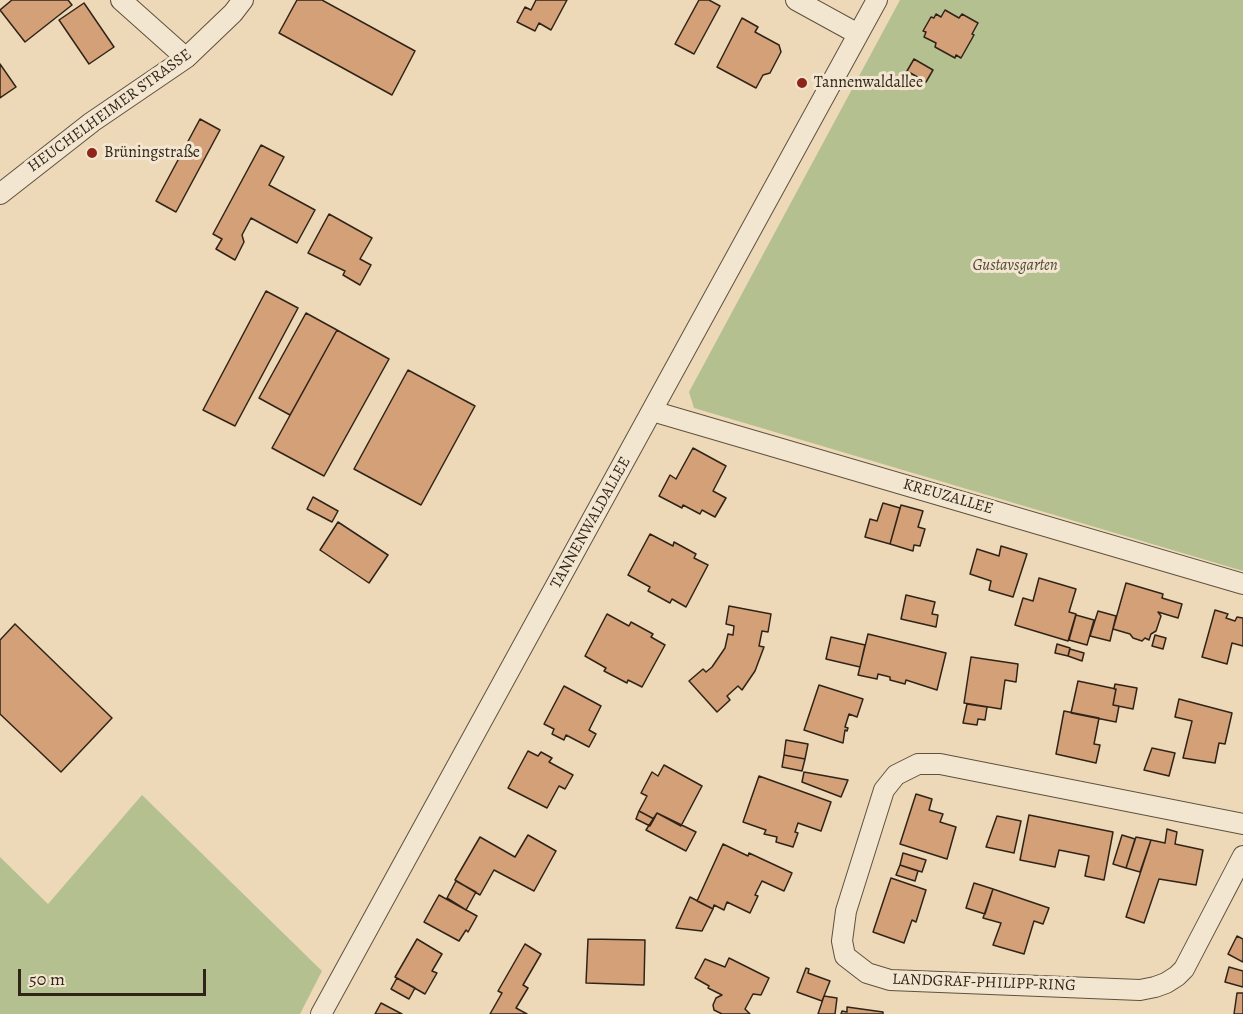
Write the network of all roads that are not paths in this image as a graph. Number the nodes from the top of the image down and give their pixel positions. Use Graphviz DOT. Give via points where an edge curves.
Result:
graph roads {
  1 [pos="121,0"];
  2 [pos="243,0"];
  3 [pos="796,0"];
  4 [pos="877,0"];
  5 [pos="858,34"];
  6 [pos="186,58"];
  7 [pos="0,194"];
  8 [pos="652,411"];
  9 [pos="1243,584"];
  10 [pos="1243,824"];
  11 [pos="1243,856"];
  12 [pos="321,1014"];
  1 -- 6 [label="street"];
  2 -- 6 [label="street, HEUCHELHEIMER STRASSE"];
  3 -- 5 [label="street"];
  4 -- 5 [label="street, TANNENWALDALLEE"];
  5 -- 8 [label="street, TANNENWALDALLEE"];
  6 -- 7 [label="street, HEUCHELHEIMER STRASSE" via="92,122"];
  8 -- 9 [label="street, KREUZALLEE"];
  8 -- 12 [label="street, TANNENWALDALLEE"];
  10 -- 11 [label="street, LANDGRAF-PHILIPP-RING" via="940,764 918,764 896,775 884,790 846,911 842,941 845,956 867,973 890,980 1140,990 1155,987 1184,969"];
}
